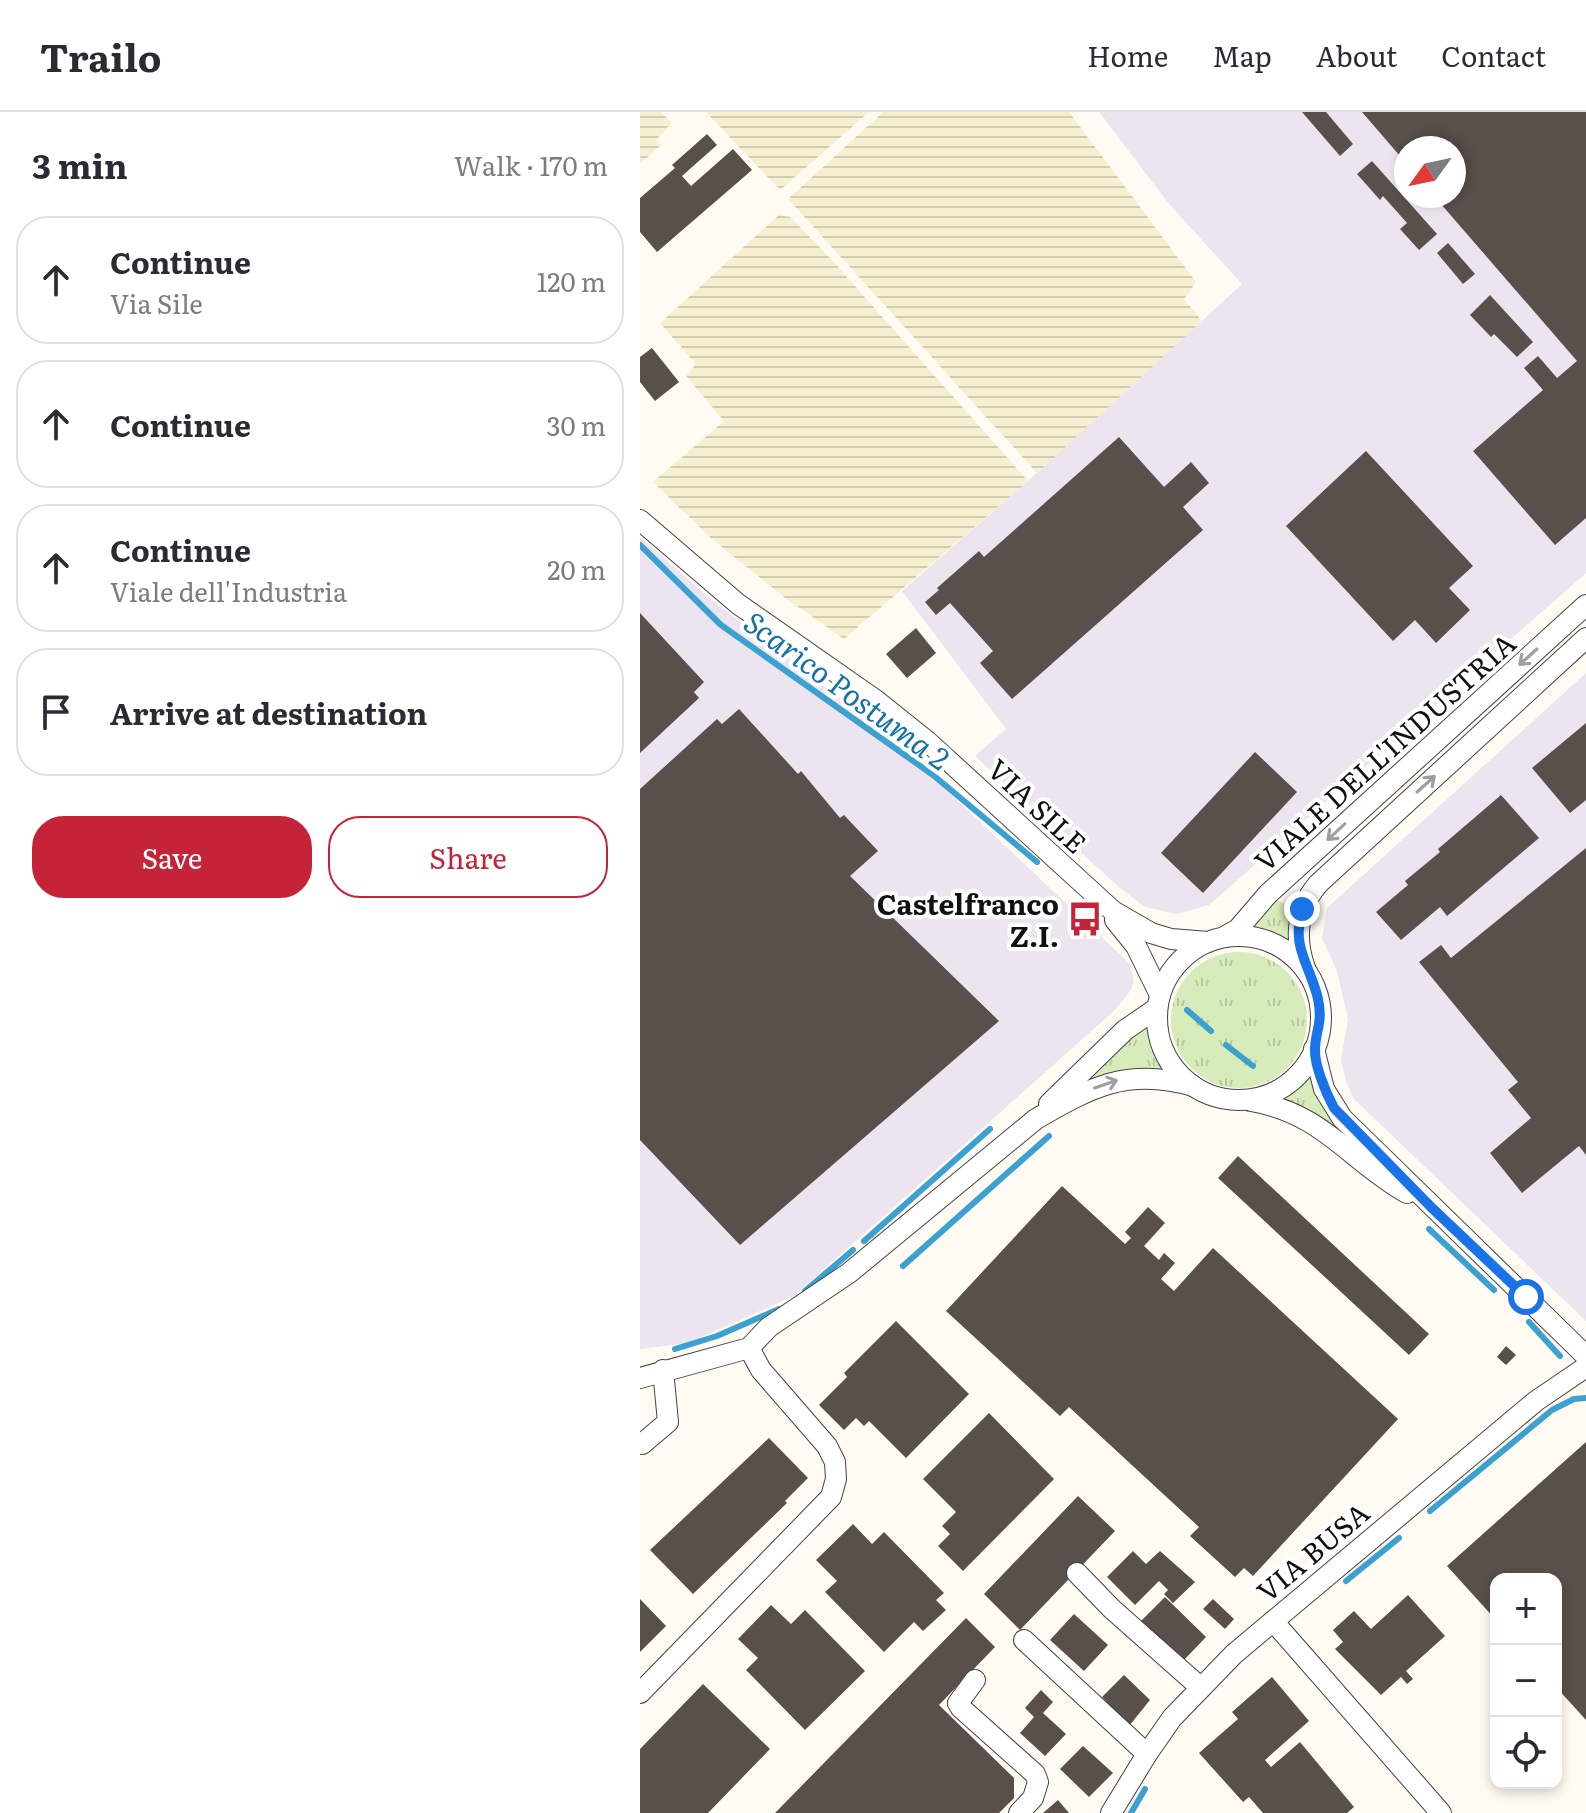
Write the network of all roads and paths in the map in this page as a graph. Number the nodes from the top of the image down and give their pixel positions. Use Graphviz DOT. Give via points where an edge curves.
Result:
graph roads {
  1 [pos="640,520"];
  2 [pos="1586,605"];
  3 [pos="1586,638"];
  4 [pos="1095,896"];
  5 [pos="1215,940"];
  6 [pos="1308,975"];
  7 [pos="1159,1001"];
  8 [pos="1314,1049"];
  9 [pos="1193,1086"];
  10 [pos="1243,1100"];
  11 [pos="1036,1119"];
  12 [pos="1330,1134"];
  13 [pos="1388,1162"];
  14 [pos="1432,1208"];
  15 [pos="749,1348"];
  16 [pos="1586,1356"];
  17 [pos="1586,1367"];
  18 [pos="663,1370"];
  19 [pos="640,1378"];
  20 [pos="641,1447"];
  21 [pos="1077,1573"];
  22 [pos="1273,1621"];
  23 [pos="1024,1640"];
  24 [pos="975,1680"];
  25 [pos="1200,1687"];
  26 [pos="640,1693"];
  27 [pos="1147,1754"];
  28 [pos="1019,1813"];
  29 [pos="1111,1813"];
  30 [pos="1441,1813"];
  1 -- 4 [label="street, VIA SILE" via="738,604 927,741"];
  2 -- 5 [label="street, VIALE DELL'INDUSTRIA, one-way" via="1268,894 1238,929"];
  6 -- 3 [label="street, VIALE DELL'INDUSTRIA, one-way" via="1298,932 1309,894"];
  4 -- 5 [label="street, VIA SILE" via="1151,933"];
  4 -- 7 [label="street, VIA SILE" via="1136,946"];
  5 -- 6 [label="street" via="1247,937 1271,943"];
  5 -- 7 [label="street" via="1182,959"];
  6 -- 8 [label="street" via="1320,1012"];
  7 -- 9 [label="street" via="1162,1046"];
  7 -- 11 [label="street"];
  8 -- 10 [label="street" via="1301,1072 1281,1089"];
  8 -- 13 [label="street" via="1334,1108"];
  9 -- 10 [label="street" via="1217,1097"];
  11 -- 9 [label="street, one-way" via="1119,1079 1156,1077"];
  10 -- 12 [label="street" via="1294,1113"];
  11 -- 15 [label="street"];
  12 -- 13 [label="street" via="1352,1142 1380,1164"];
  12 -- 14 [label="street" via="1382,1178"];
  13 -- 14 [label="street"];
  14 -- 16 [label="street"];
  15 -- 18 [label="street"];
  15 -- 26 [label="street" via="761,1370 827,1446 835,1462 831,1497"];
  17 -- 22 [label="street, VIA BUSA" via="1536,1401"];
  18 -- 19 [label="street"];
  18 -- 20 [label="street" via="668,1422"];
  21 -- 25 [label="street"];
  22 -- 25 [label="street, VIA BUSA"];
  22 -- 30 [label="street"];
  23 -- 27 [label="street"];
  24 -- 28 [label="street" via="958,1703 961,1708 1038,1782 1033,1798"];
  25 -- 27 [label="street, VIA BUSA"];
  27 -- 29 [label="street, VIA BUSA"];
}
